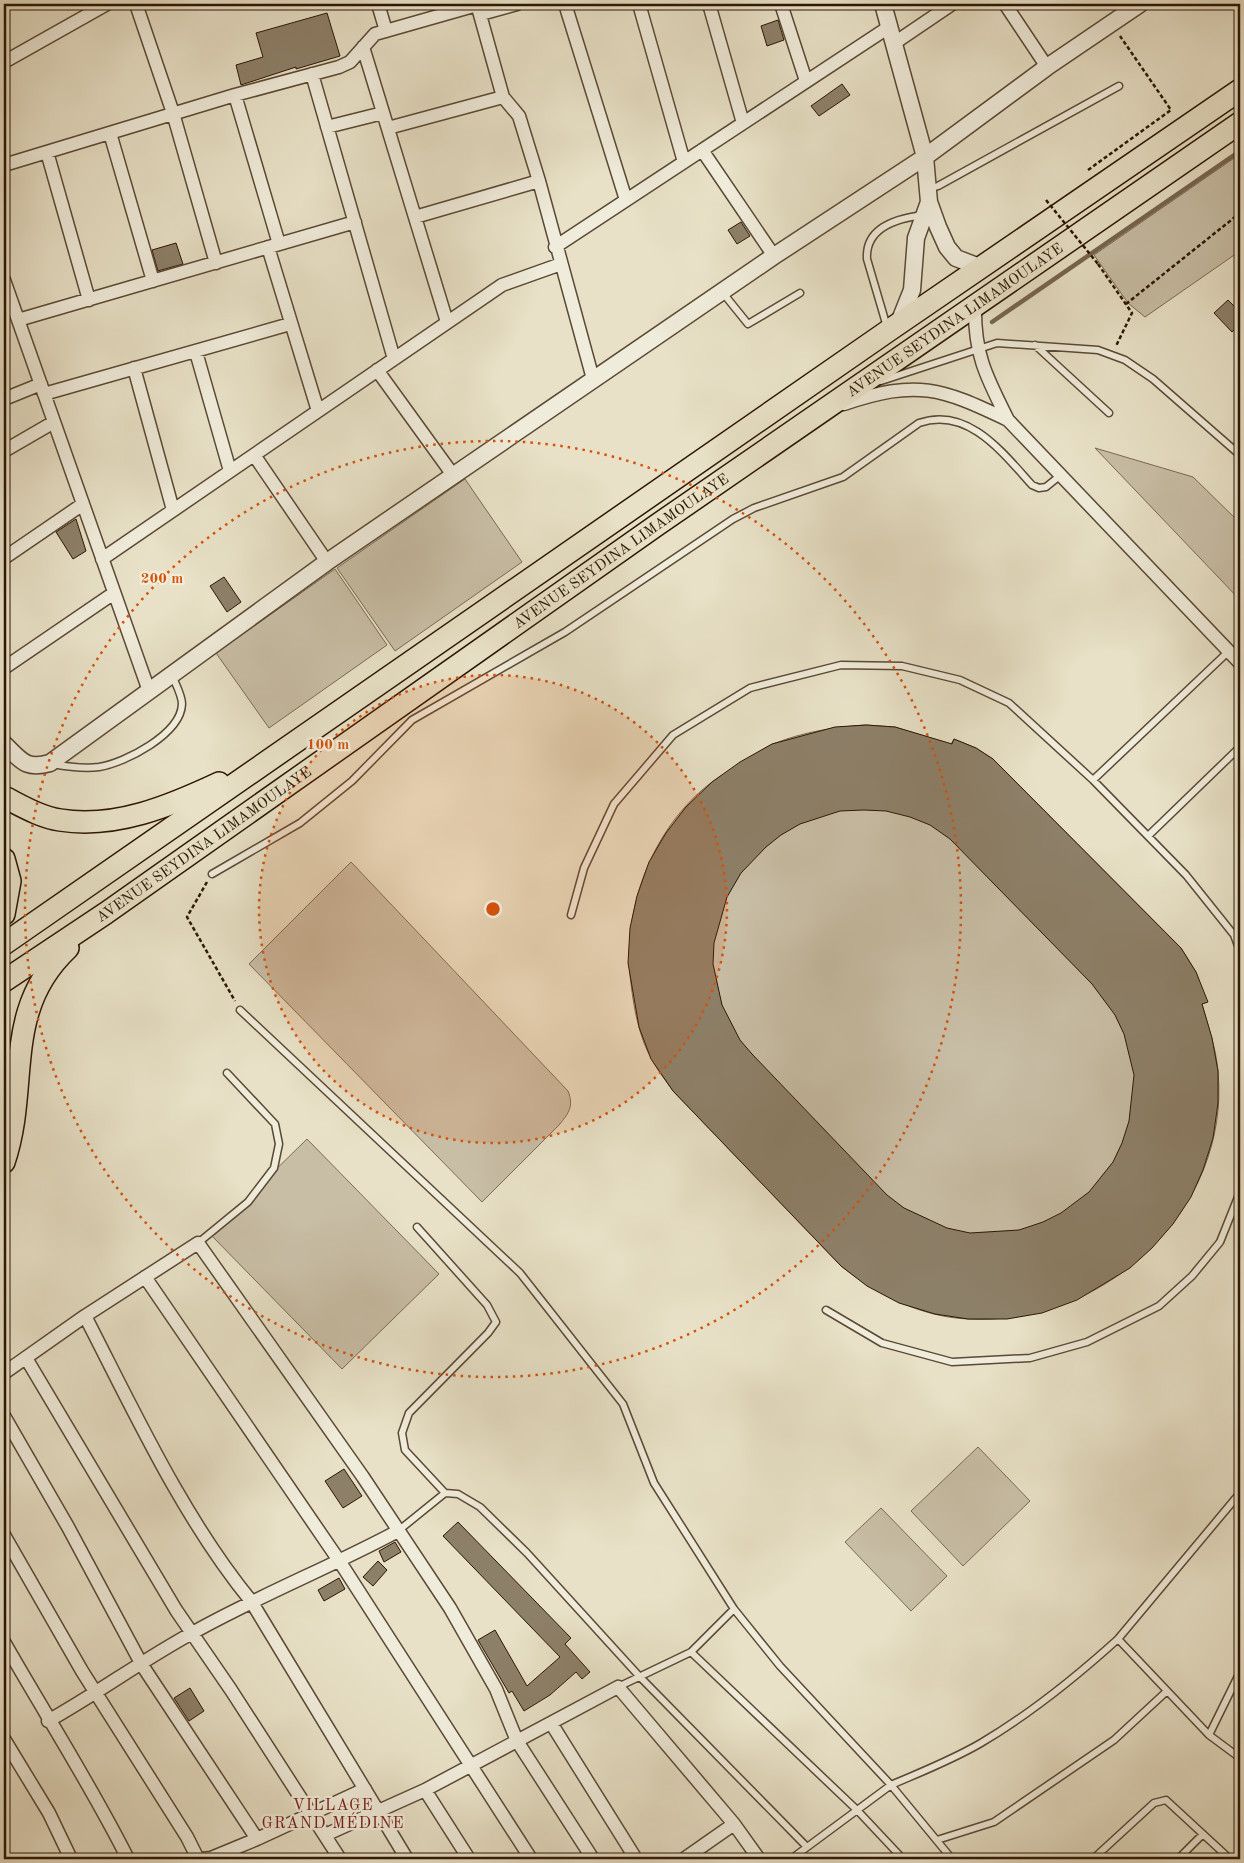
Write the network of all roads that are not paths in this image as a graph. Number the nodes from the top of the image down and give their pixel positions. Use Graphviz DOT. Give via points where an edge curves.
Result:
graph roads {
  1 [pos="107,4"];
  2 [pos="136,4"];
  3 [pos="378,4"];
  4 [pos="517,4"];
  5 [pos="565,4"];
  6 [pos="639,4"];
  7 [pos="709,4"];
  8 [pos="781,4"];
  9 [pos="883,4"];
  10 [pos="952,4"];
  11 [pos="1006,4"];
  12 [pos="1140,4"];
  13 [pos="479,8"];
  14 [pos="889,27"];
  15 [pos="386,31"];
  16 [pos="893,44"];
  17 [pos="363,47"];
  18 [pos="4,62"];
  19 [pos="1047,67"];
  20 [pos="312,74"];
  21 [pos="806,81"];
  22 [pos="1119,86"];
  23 [pos="1240,90"];
  24 [pos="235,95"];
  25 [pos="502,97"];
  26 [pos="173,113"];
  27 [pos="383,113"];
  28 [pos="743,123"];
  29 [pos="1240,123"];
  30 [pos="327,127"];
  31 [pos="388,128"];
  32 [pos="110,133"];
  33 [pos="702,150"];
  34 [pos="47,152"];
  35 [pos="925,157"];
  36 [pos="684,162"];
  37 [pos="4,165"];
  38 [pos="539,182"];
  39 [pos="626,200"];
  40 [pos="928,202"];
  41 [pos="415,217"];
  42 [pos="355,222"];
  43 [pos="273,246"];
  44 [pos="555,247"];
  45 [pos="774,256"];
  46 [pos="216,263"];
  47 [pos="560,264"];
  48 [pos="982,268"];
  49 [pos="153,281"];
  50 [pos="5,288"];
  51 [pos="721,292"];
  52 [pos="800,293"];
  53 [pos="88,300"];
  54 [pos="975,306"];
  55 [pos="18,320"];
  56 [pos="447,322"];
  57 [pos="290,324"];
  58 [pos="893,328"];
  59 [pos="1035,345"];
  60 [pos="977,348"];
  61 [pos="196,352"];
  62 [pos="394,359"];
  63 [pos="134,368"];
  64 [pos="377,370"];
  65 [pos="593,379"];
  66 [pos="42,389"];
  67 [pos="856,390"];
  68 [pos="4,399"];
  69 [pos="827,409"];
  70 [pos="318,411"];
  71 [pos="1109,413"];
  72 [pos="1008,420"];
  73 [pos="54,422"];
  74 [pos="4,450"];
  75 [pos="254,455"];
  76 [pos="1240,455"];
  77 [pos="230,471"];
  78 [pos="1062,474"];
  79 [pos="452,475"];
  80 [pos="83,504"];
  81 [pos="173,510"];
  82 [pos="4,558"];
  83 [pos="102,559"];
  84 [pos="327,562"];
  85 [pos="114,593"];
  86 [pos="1229,651"];
  87 [pos="1240,663"];
  88 [pos="4,668"];
  89 [pos="172,674"];
  90 [pos="148,691"];
  91 [pos="4,744"];
  92 [pos="1240,747"];
  93 [pos="271,758"];
  94 [pos="50,763"];
  95 [pos="1093,780"];
  96 [pos="4,796"];
  97 [pos="1148,836"];
  98 [pos="4,859"];
  99 [pos="212,874"];
  100 [pos="106,913"];
  101 [pos="4,914"];
  102 [pos="571,915"];
  103 [pos="4,944"];
  104 [pos="1240,951"];
  105 [pos="4,981"];
  106 [pos="240,1010"];
  107 [pos="227,1073"];
  108 [pos="4,1162"];
  109 [pos="1240,1192"];
  110 [pos="417,1227"];
  111 [pos="198,1243"];
  112 [pos="145,1277"];
  113 [pos="826,1310"];
  114 [pos="85,1316"];
  115 [pos="26,1358"];
  116 [pos="5,1368"];
  117 [pos="4,1416"];
  118 [pos="445,1493"];
  119 [pos="1240,1493"];
  120 [pos="398,1531"];
  121 [pos="4,1535"];
  122 [pos="340,1562"];
  123 [pos="251,1601"];
  124 [pos="734,1609"];
  125 [pos="192,1633"];
  126 [pos="1118,1639"];
  127 [pos="4,1642"];
  128 [pos="690,1652"];
  129 [pos="142,1665"];
  130 [pos="1240,1672"];
  131 [pos="640,1677"];
  132 [pos="618,1687"];
  133 [pos="1168,1691"];
  134 [pos="96,1694"];
  135 [pos="48,1721"];
  136 [pos="551,1722"];
  137 [pos="1209,1735"];
  138 [pos="4,1739"];
  139 [pos="517,1741"];
  140 [pos="1240,1758"];
  141 [pos="471,1764"];
  142 [pos="891,1785"];
  143 [pos="365,1789"];
  144 [pos="426,1790"];
  145 [pos="857,1810"];
  146 [pos="312,1813"];
  147 [pos="378,1813"];
  148 [pos="734,1824"];
  149 [pos="1203,1834"];
  150 [pos="325,1835"];
  151 [pos="257,1839"];
  152 [pos="937,1840"];
  153 [pos="807,1847"];
  154 [pos="71,1859"];
  155 [pos="128,1859"];
  156 [pos="205,1859"];
  157 [pos="340,1859"];
  158 [pos="407,1859"];
  159 [pos="469,1859"];
  160 [pos="531,1859"];
  161 [pos="593,1859"];
  162 [pos="636,1859"];
  163 [pos="684,1859"];
  164 [pos="759,1859"];
  165 [pos="791,1859"];
  166 [pos="903,1859"];
  167 [pos="952,1859"];
  168 [pos="1093,1859"];
  169 [pos="1178,1859"];
  170 [pos="1230,1859"];
  1 -- 18 [label="street"];
  2 -- 26 [label="street"];
  3 -- 15 [label="street"];
  4 -- 13 [label="street"];
  5 -- 39 [label="street"];
  6 -- 36 [label="street"];
  7 -- 28 [label="street"];
  8 -- 21 [label="street"];
  9 -- 14 [label="street"];
  10 -- 16 [label="street"];
  11 -- 19 [label="street"];
  12 -- 19 [label="street"];
  13 -- 15 [label="street"];
  13 -- 25 [label="street"];
  14 -- 16 [label="street"];
  14 -- 21 [label="street"];
  15 -- 17 [label="street" via="375,34"];
  16 -- 35 [label="street"];
  17 -- 20 [label="street" via="350,62"];
  17 -- 27 [label="street"];
  19 -- 35 [label="street"];
  20 -- 24 [label="street"];
  20 -- 30 [label="street"];
  21 -- 28 [label="street"];
  22 -- 40 [label="lane"];
  23 -- 48 [label="highway, AVENUE SEYDINA LIMAMOULAYE"];
  24 -- 26 [label="street"];
  24 -- 43 [label="street"];
  25 -- 31 [label="street"];
  25 -- 38 [label="street" via="518,116"];
  26 -- 32 [label="street"];
  26 -- 46 [label="street"];
  27 -- 30 [label="street"];
  27 -- 31 [label="street"];
  28 -- 33 [label="street"];
  29 -- 54 [label="highway, AVENUE SEYDINA LIMAMOULAYE"];
  30 -- 42 [label="street"];
  31 -- 41 [label="street"];
  32 -- 34 [label="street"];
  32 -- 49 [label="street"];
  33 -- 36 [label="street"];
  33 -- 45 [label="street"];
  34 -- 37 [label="street"];
  34 -- 53 [label="street"];
  35 -- 40 [label="street"];
  35 -- 45 [label="street"];
  36 -- 39 [label="street"];
  38 -- 41 [label="street"];
  38 -- 44 [label="street"];
  39 -- 44 [label="street"];
  40 -- 48 [label="street" via="947,247 956,258"];
  40 -- 58 [label="street" via="916,238 912,290"];
  40 -- 58 [label="lane" via="888,224 866,248 867,259"];
  41 -- 56 [label="street"];
  42 -- 43 [label="street"];
  42 -- 62 [label="street"];
  43 -- 46 [label="street"];
  43 -- 57 [label="street"];
  44 -- 47 [label="street"];
  45 -- 51 [label="street"];
  46 -- 49 [label="street"];
  47 -- 56 [label="street" via="502,285"];
  47 -- 65 [label="street"];
  48 -- 58 [label="highway, AVENUE SEYDINA LIMAMOULAYE"];
  49 -- 53 [label="street"];
  50 -- 55 [label="street"];
  51 -- 52 [label="lane" via="748,324"];
  51 -- 65 [label="street"];
  53 -- 55 [label="street"];
  54 -- 60 [label="street"];
  54 -- 67 [label="highway, AVENUE SEYDINA LIMAMOULAYE"];
  55 -- 66 [label="street"];
  56 -- 62 [label="street"];
  57 -- 61 [label="street"];
  57 -- 70 [label="street"];
  58 -- 93 [label="highway, AVENUE SEYDINA LIMAMOULAYE"];
  59 -- 60 [label="lane" via="997,343"];
  59 -- 71 [label="lane"];
  59 -- 76 [label="lane" via="1112,354 1153,379"];
  60 -- 67 [label="lane"];
  60 -- 72 [label="street" via="984,371"];
  61 -- 63 [label="street"];
  61 -- 77 [label="street"];
  62 -- 64 [label="street"];
  63 -- 66 [label="street"];
  63 -- 81 [label="street"];
  64 -- 70 [label="street"];
  64 -- 79 [label="street"];
  65 -- 79 [label="street"];
  66 -- 68 [label="street"];
  66 -- 73 [label="street"];
  67 -- 69 [label="highway, AVENUE SEYDINA LIMAMOULAYE"];
  69 -- 72 [label="street" via="868,396 910,388 963,398"];
  69 -- 100 [label="highway, AVENUE SEYDINA LIMAMOULAYE"];
  70 -- 75 [label="street"];
  72 -- 78 [label="street"];
  73 -- 74 [label="street"];
  73 -- 80 [label="street"];
  75 -- 77 [label="street"];
  75 -- 84 [label="street"];
  77 -- 81 [label="street"];
  78 -- 86 [label="street"];
  78 -- 99 [label="lane" via="1046,487 1039,488 1032,485 995,445 970,427 958,421 933,418 919,423 843,477 754,508 733,519 565,632 412,720 352,781 300,823"];
  79 -- 84 [label="street"];
  80 -- 82 [label="street"];
  80 -- 83 [label="street"];
  81 -- 83 [label="street"];
  83 -- 85 [label="street"];
  84 -- 89 [label="street"];
  85 -- 88 [label="street"];
  85 -- 90 [label="street"];
  86 -- 87 [label="street"];
  86 -- 95 [label="lane"];
  89 -- 90 [label="street"];
  89 -- 94 [label="lane" via="182,702 179,718 165,736 101,767 79,769"];
  90 -- 94 [label="street"];
  91 -- 94 [label="street" via="26,765"];
  92 -- 97 [label="lane"];
  93 -- 96 [label="highway" via="194,794 125,818 92,822 59,820 34,813"];
  93 -- 103 [label="highway, AVENUE SEYDINA LIMAMOULAYE"];
  95 -- 97 [label="lane"];
  95 -- 102 [label="lane" via="1009,703 960,680 902,666 841,665 750,688 674,735 614,804 584,868"];
  97 -- 104 [label="lane" via="1186,875 1234,935"];
  98 -- 101 [label="highway" via="10,881"];
  100 -- 105 [label="highway, AVENUE SEYDINA LIMAMOULAYE"];
  100 -- 108 [label="highway" via="50,967 29,1008 22,1032 12,1127"];
  106 -- 124 [label="lane" via="520,1273 623,1404 654,1482"];
  107 -- 111 [label="lane" via="275,1124 280,1144 274,1168 248,1202"];
  109 -- 113 [label="lane" via="1220,1242 1192,1276 1159,1306 1087,1342 1030,1358 952,1362 882,1343"];
  110 -- 118 [label="lane" via="487,1305 496,1322 408,1413 402,1433 405,1450"];
  111 -- 112 [label="street"];
  111 -- 120 [label="street"];
  112 -- 114 [label="street"];
  112 -- 122 [label="street"];
  114 -- 115 [label="street"];
  114 -- 123 [label="street" via="164,1467 228,1574"];
  115 -- 116 [label="street"];
  115 -- 125 [label="street" via="122,1522"];
  117 -- 129 [label="street" via="64,1519"];
  118 -- 120 [label="lane"];
  118 -- 131 [label="lane" via="458,1494 480,1507 527,1553"];
  119 -- 126 [label="lane"];
  120 -- 122 [label="street"];
  120 -- 139 [label="street" via="450,1608 496,1688"];
  121 -- 134 [label="street"];
  122 -- 123 [label="street"];
  122 -- 141 [label="street"];
  123 -- 125 [label="street"];
  123 -- 143 [label="street"];
  124 -- 128 [label="lane"];
  124 -- 142 [label="lane" via="780,1666"];
  125 -- 129 [label="street"];
  125 -- 146 [label="street"];
  126 -- 133 [label="lane"];
  126 -- 142 [label="lane" via="1074,1678 982,1743"];
  127 -- 135 [label="street"];
  128 -- 131 [label="lane"];
  128 -- 145 [label="lane"];
  129 -- 134 [label="street"];
  129 -- 151 [label="street"];
  130 -- 137 [label="lane"];
  131 -- 132 [label="lane"];
  131 -- 153 [label="lane"];
  132 -- 136 [label="street"];
  132 -- 148 [label="street"];
  133 -- 137 [label="lane"];
  133 -- 152 [label="lane" via="1114,1740 994,1822"];
  134 -- 135 [label="street"];
  134 -- 156 [label="street" via="187,1837"];
  135 -- 155 [label="street" via="95,1796"];
  136 -- 139 [label="street"];
  136 -- 162 [label="street"];
  137 -- 140 [label="lane"];
  138 -- 154 [label="street" via="49,1812"];
  139 -- 141 [label="street"];
  139 -- 161 [label="street"];
  141 -- 144 [label="street"];
  141 -- 160 [label="street"];
  142 -- 145 [label="lane"];
  142 -- 152 [label="lane"];
  143 -- 146 [label="street"];
  143 -- 147 [label="street"];
  144 -- 147 [label="street"];
  144 -- 159 [label="street"];
  145 -- 153 [label="lane"];
  145 -- 166 [label="lane"];
  146 -- 150 [label="street"];
  146 -- 151 [label="street"];
  147 -- 150 [label="street"];
  147 -- 158 [label="street"];
  148 -- 163 [label="street"];
  148 -- 164 [label="street"];
  149 -- 168 [label="lane" via="1172,1803 1159,1800"];
  149 -- 169 [label="lane"];
  149 -- 170 [label="lane"];
  150 -- 157 [label="street"];
  151 -- 156 [label="street"];
  152 -- 167 [label="lane"];
  153 -- 165 [label="lane"];
}
